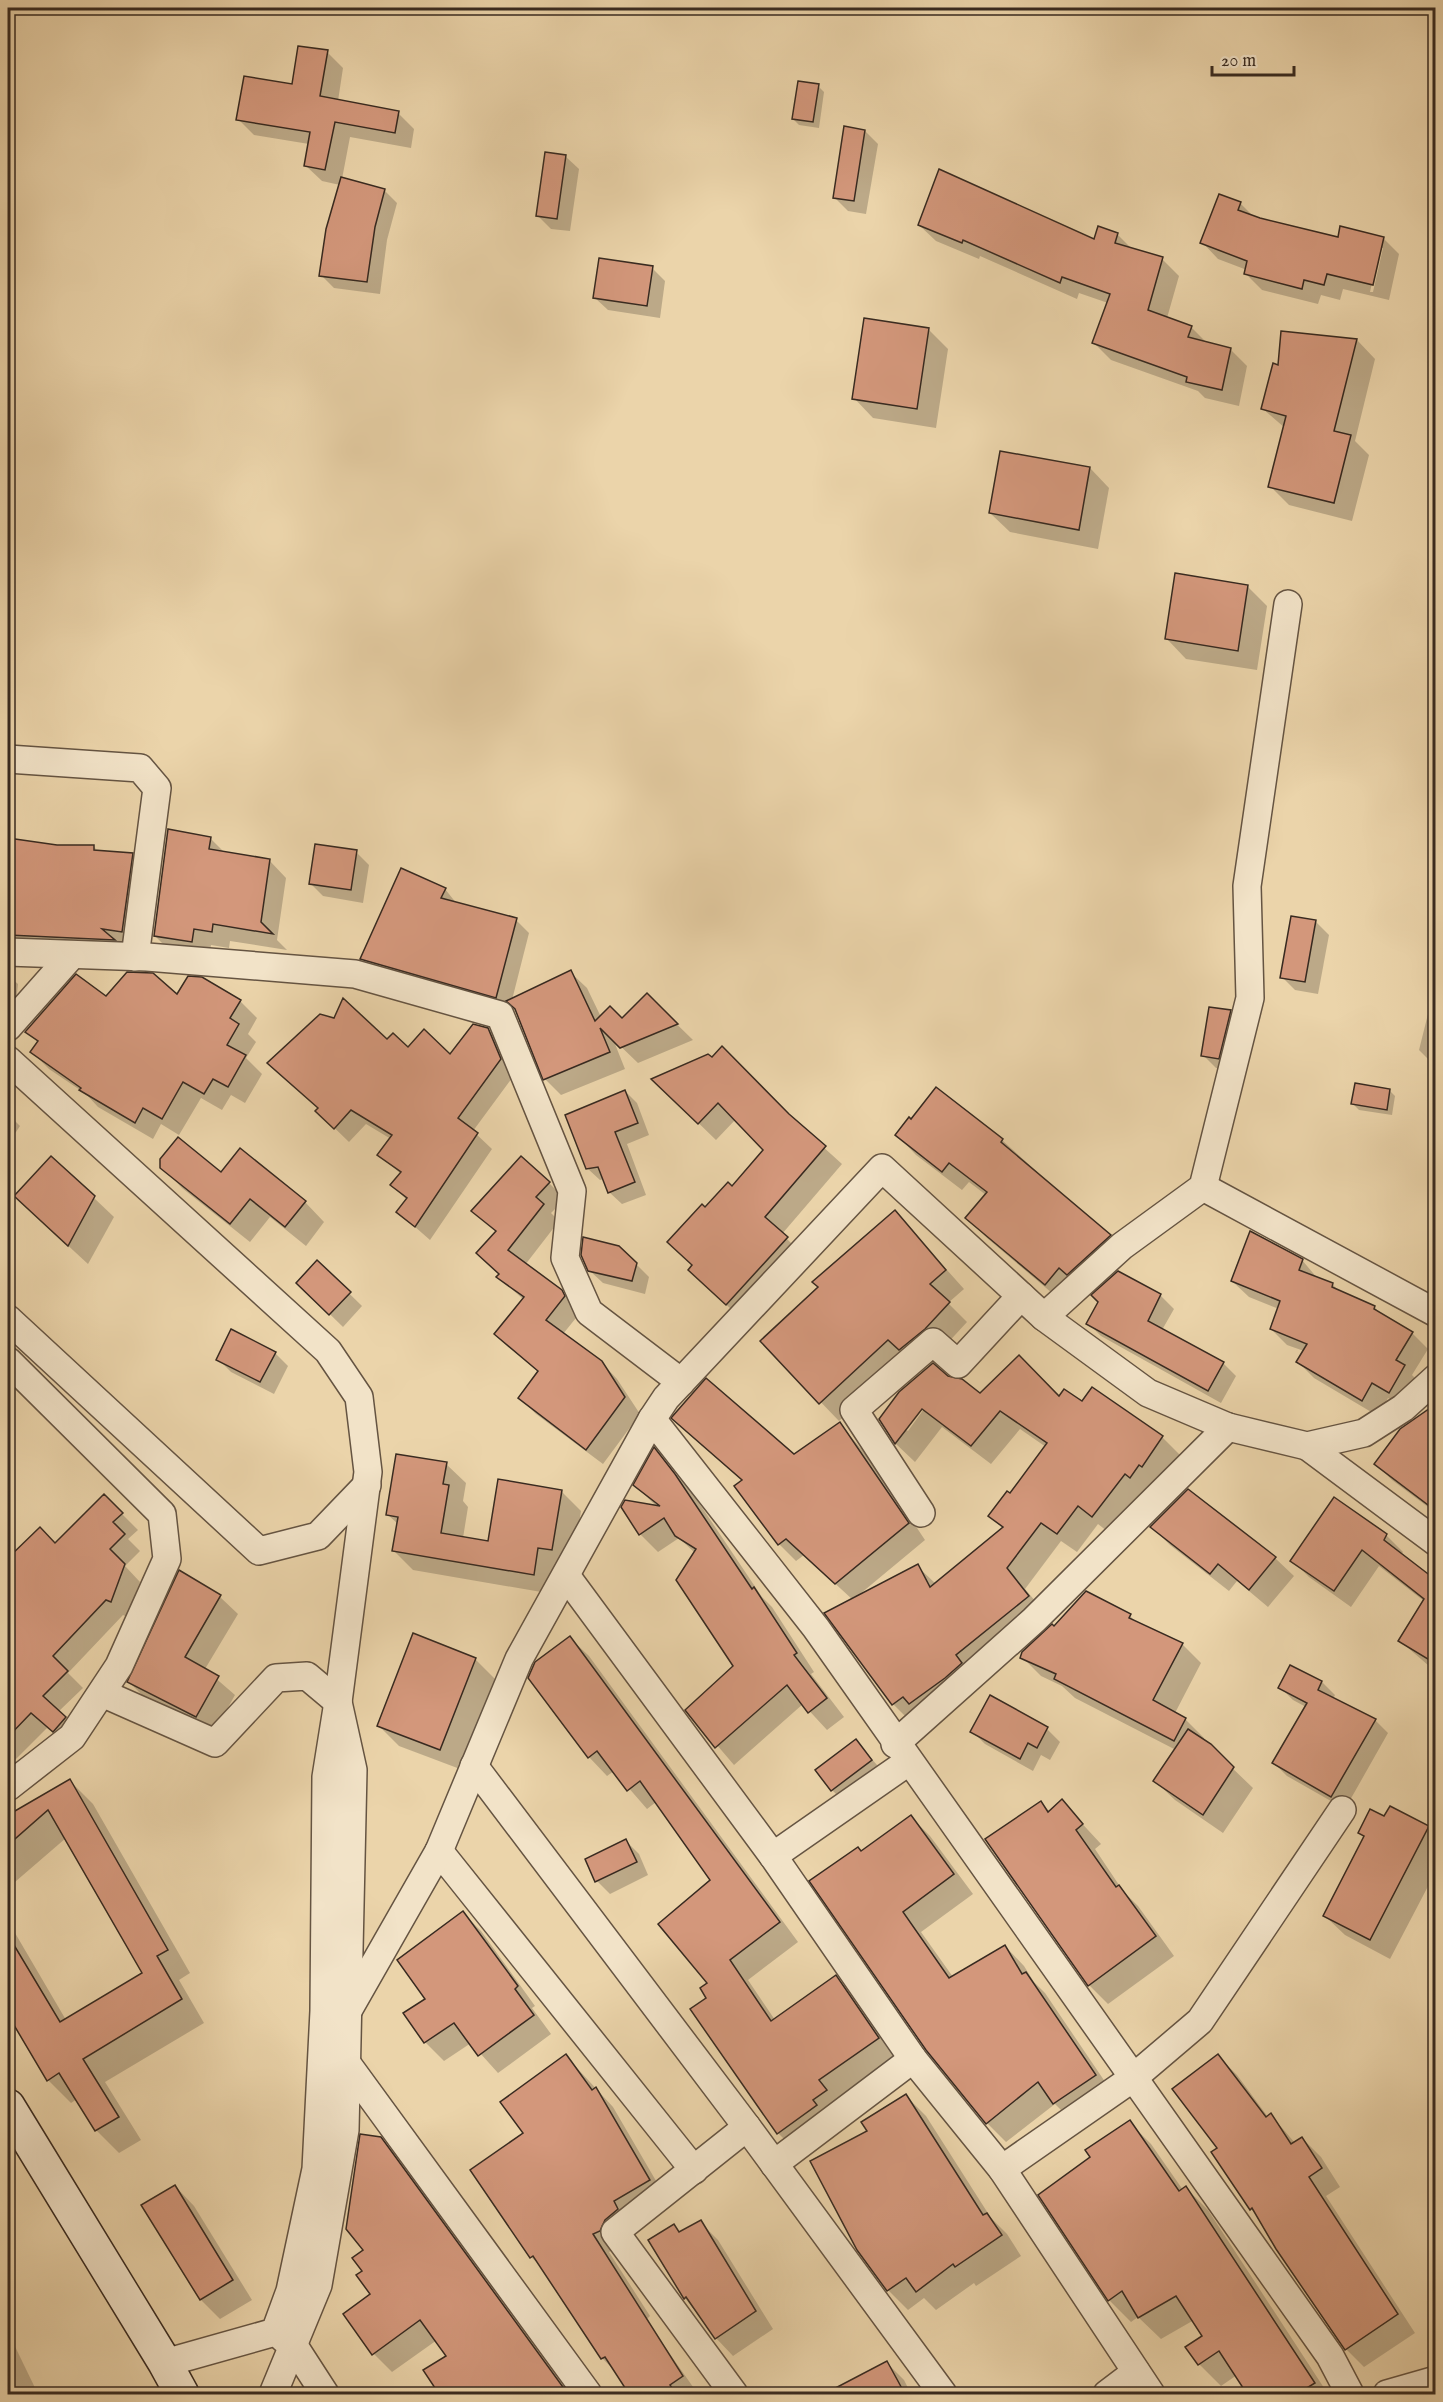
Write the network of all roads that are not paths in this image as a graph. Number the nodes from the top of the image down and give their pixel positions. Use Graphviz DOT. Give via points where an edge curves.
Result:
graph roads {
  1 [pos="1288,604"];
  2 [pos="8,759"];
  3 [pos="8,952"];
  4 [pos="71,956"];
  5 [pos="135,957"];
  6 [pos="8,1028"];
  7 [pos="8,1060"];
  8 [pos="1203,1188"];
  9 [pos="1021,1296"];
  10 [pos="1436,1313"];
  11 [pos="1044,1317"];
  12 [pos="8,1319"];
  13 [pos="8,1361"];
  14 [pos="1436,1378"];
  15 [pos="681,1382"];
  16 [pos="652,1419"];
  17 [pos="1228,1427"];
  18 [pos="1307,1446"];
  19 [pos="367,1485"];
  20 [pos="921,1513"];
  21 [pos="1436,1542"];
  22 [pos="567,1577"];
  23 [pos="102,1693"];
  24 [pos="338,1702"];
  25 [pos="902,1753"];
  26 [pos="474,1766"];
  27 [pos="8,1787"];
  28 [pos="1342,1810"];
  29 [pos="440,1851"];
  30 [pos="773,1856"];
  31 [pos="346,2014"];
  32 [pos="913,2059"];
  33 [pos="348,2065"];
  34 [pos="1133,2078"];
  35 [pos="8,2106"];
  36 [pos="747,2127"];
  37 [pos="774,2164"];
  38 [pos="1002,2169"];
  39 [pos="693,2170"];
  40 [pos="284,2339"];
  41 [pos="165,2363"];
  42 [pos="1136,2372"];
  43 [pos="1436,2380"];
  44 [pos="721,2390"];
  45 [pos="182,2394"];
  46 [pos="273,2394"];
  47 [pos="325,2394"];
  48 [pos="588,2394"];
  49 [pos="943,2394"];
  50 [pos="1107,2394"];
  51 [pos="1151,2394"];
  52 [pos="1350,2394"];
  53 [pos="1387,2394"];
  1 -- 8 [label="street" via="1247,886 1250,998"];
  2 -- 5 [label="street" via="140,768 157,788"];
  3 -- 4 [label="street"];
  4 -- 5 [label="street"];
  4 -- 6 [label="street"];
  5 -- 15 [label="street" via="355,974 500,1015 572,1191 565,1258 589,1312"];
  7 -- 19 [label="street" via="328,1351 359,1397"];
  8 -- 10 [label="street"];
  8 -- 11 [label="street" via="1122,1246"];
  9 -- 11 [label="street"];
  9 -- 15 [label="street" via="882,1168"];
  9 -- 20 [label="street" via="958,1364 933,1342 854,1410"];
  11 -- 17 [label="street" via="1148,1393"];
  12 -- 19 [label="street" via="259,1551 318,1536"];
  13 -- 23 [label="street" via="162,1514 167,1560 119,1666"];
  14 -- 18 [label="street" via="1402,1408 1364,1433"];
  15 -- 16 [label="street"];
  16 -- 22 [label="street"];
  16 -- 25 [label="street" via="816,1628"];
  17 -- 18 [label="street"];
  17 -- 25 [label="street"];
  18 -- 21 [label="street"];
  19 -- 24 [label="street"];
  22 -- 26 [label="street" via="519,1659"];
  22 -- 30 [label="street"];
  23 -- 24 [label="street" via="215,1743 276,1678 307,1676"];
  23 -- 27 [label="street" via="72,1737"];
  24 -- 31 [label="street" via="353,1770"];
  24 -- 40 [label="street" via="326,1777 324,2011 316,2169"];
  25 -- 30 [label="street"];
  25 -- 34 [label="street"];
  26 -- 29 [label="street"];
  26 -- 36 [label="street"];
  28 -- 34 [label="street" via="1200,2021"];
  29 -- 31 [label="street"];
  29 -- 39 [label="street"];
  30 -- 32 [label="street"];
  31 -- 33 [label="street"];
  32 -- 37 [label="street"];
  32 -- 38 [label="street"];
  33 -- 40 [label="street" via="345,2130 318,2286"];
  33 -- 48 [label="street"];
  34 -- 38 [label="street"];
  34 -- 52 [label="street" via="1330,2356"];
  35 -- 41 [label="main road"];
  36 -- 37 [label="street"];
  36 -- 39 [label="street"];
  37 -- 49 [label="street"];
  38 -- 42 [label="street"];
  39 -- 44 [label="street" via="615,2232"];
  40 -- 41 [label="street"];
  40 -- 46 [label="street"];
  40 -- 47 [label="street"];
  41 -- 45 [label="main road"];
  42 -- 50 [label="street"];
  42 -- 51 [label="street"];
  43 -- 53 [label="street"];
}
